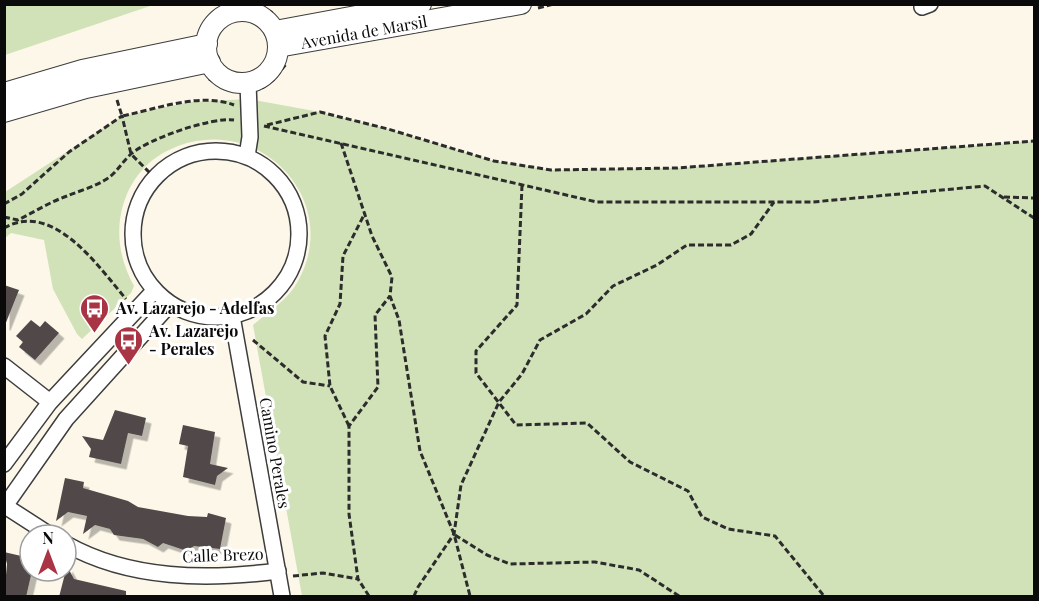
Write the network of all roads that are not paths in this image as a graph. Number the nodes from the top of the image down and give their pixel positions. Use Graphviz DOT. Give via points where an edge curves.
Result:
graph roads {
  1 [pos="421,4"];
  2 [pos="520,4"];
  3 [pos="230,9"];
  4 [pos="276,39"];
  5 [pos="208,53"];
  6 [pos="248,82"];
  7 [pos="4,93"];
  8 [pos="4,112"];
  9 [pos="247,156"];
  10 [pos="154,291"];
  11 [pos="170,304"];
  12 [pos="232,316"];
  13 [pos="4,366"];
  14 [pos="50,402"];
  15 [pos="4,464"];
  16 [pos="4,506"];
  17 [pos="31,523"];
  18 [pos="78,548"];
  19 [pos="279,574"];
  20 [pos="282,597"];
  1 -- 4 [label="street, Avenida de Marsil"];
  2 -- 4 [label="street, Avenida de Marsil"];
  3 -- 4 [label="street" via="267,20"];
  3 -- 5 [label="street" via="215,23"];
  4 -- 6 [label="street" via="275,62 269,72"];
  5 -- 6 [label="street" via="223,78"];
  5 -- 7 [label="street" via="82,70"];
  5 -- 8 [label="street"];
  6 -- 9 [label="street" via="252,123"];
  9 -- 10 [label="street" via="207,150 169,164 154,177 140,198 132,230 132,246 140,270"];
  9 -- 12 [label="street" via="268,168 295,207 299,230 297,254 288,276 274,294 254,308"];
  10 -- 11 [label="street"];
  10 -- 14 [label="street"];
  11 -- 12 [label="street" via="200,315"];
  11 -- 16 [label="street" via="66,419"];
  12 -- 19 [label="street, Camino Perales"];
  13 -- 14 [label="street"];
  14 -- 15 [label="street"];
  16 -- 17 [label="street"];
  18 -- 19 [label="street, Calle Brezo" via="131,568 191,578"];
  19 -- 20 [label="street, Camino Perales"];
}
